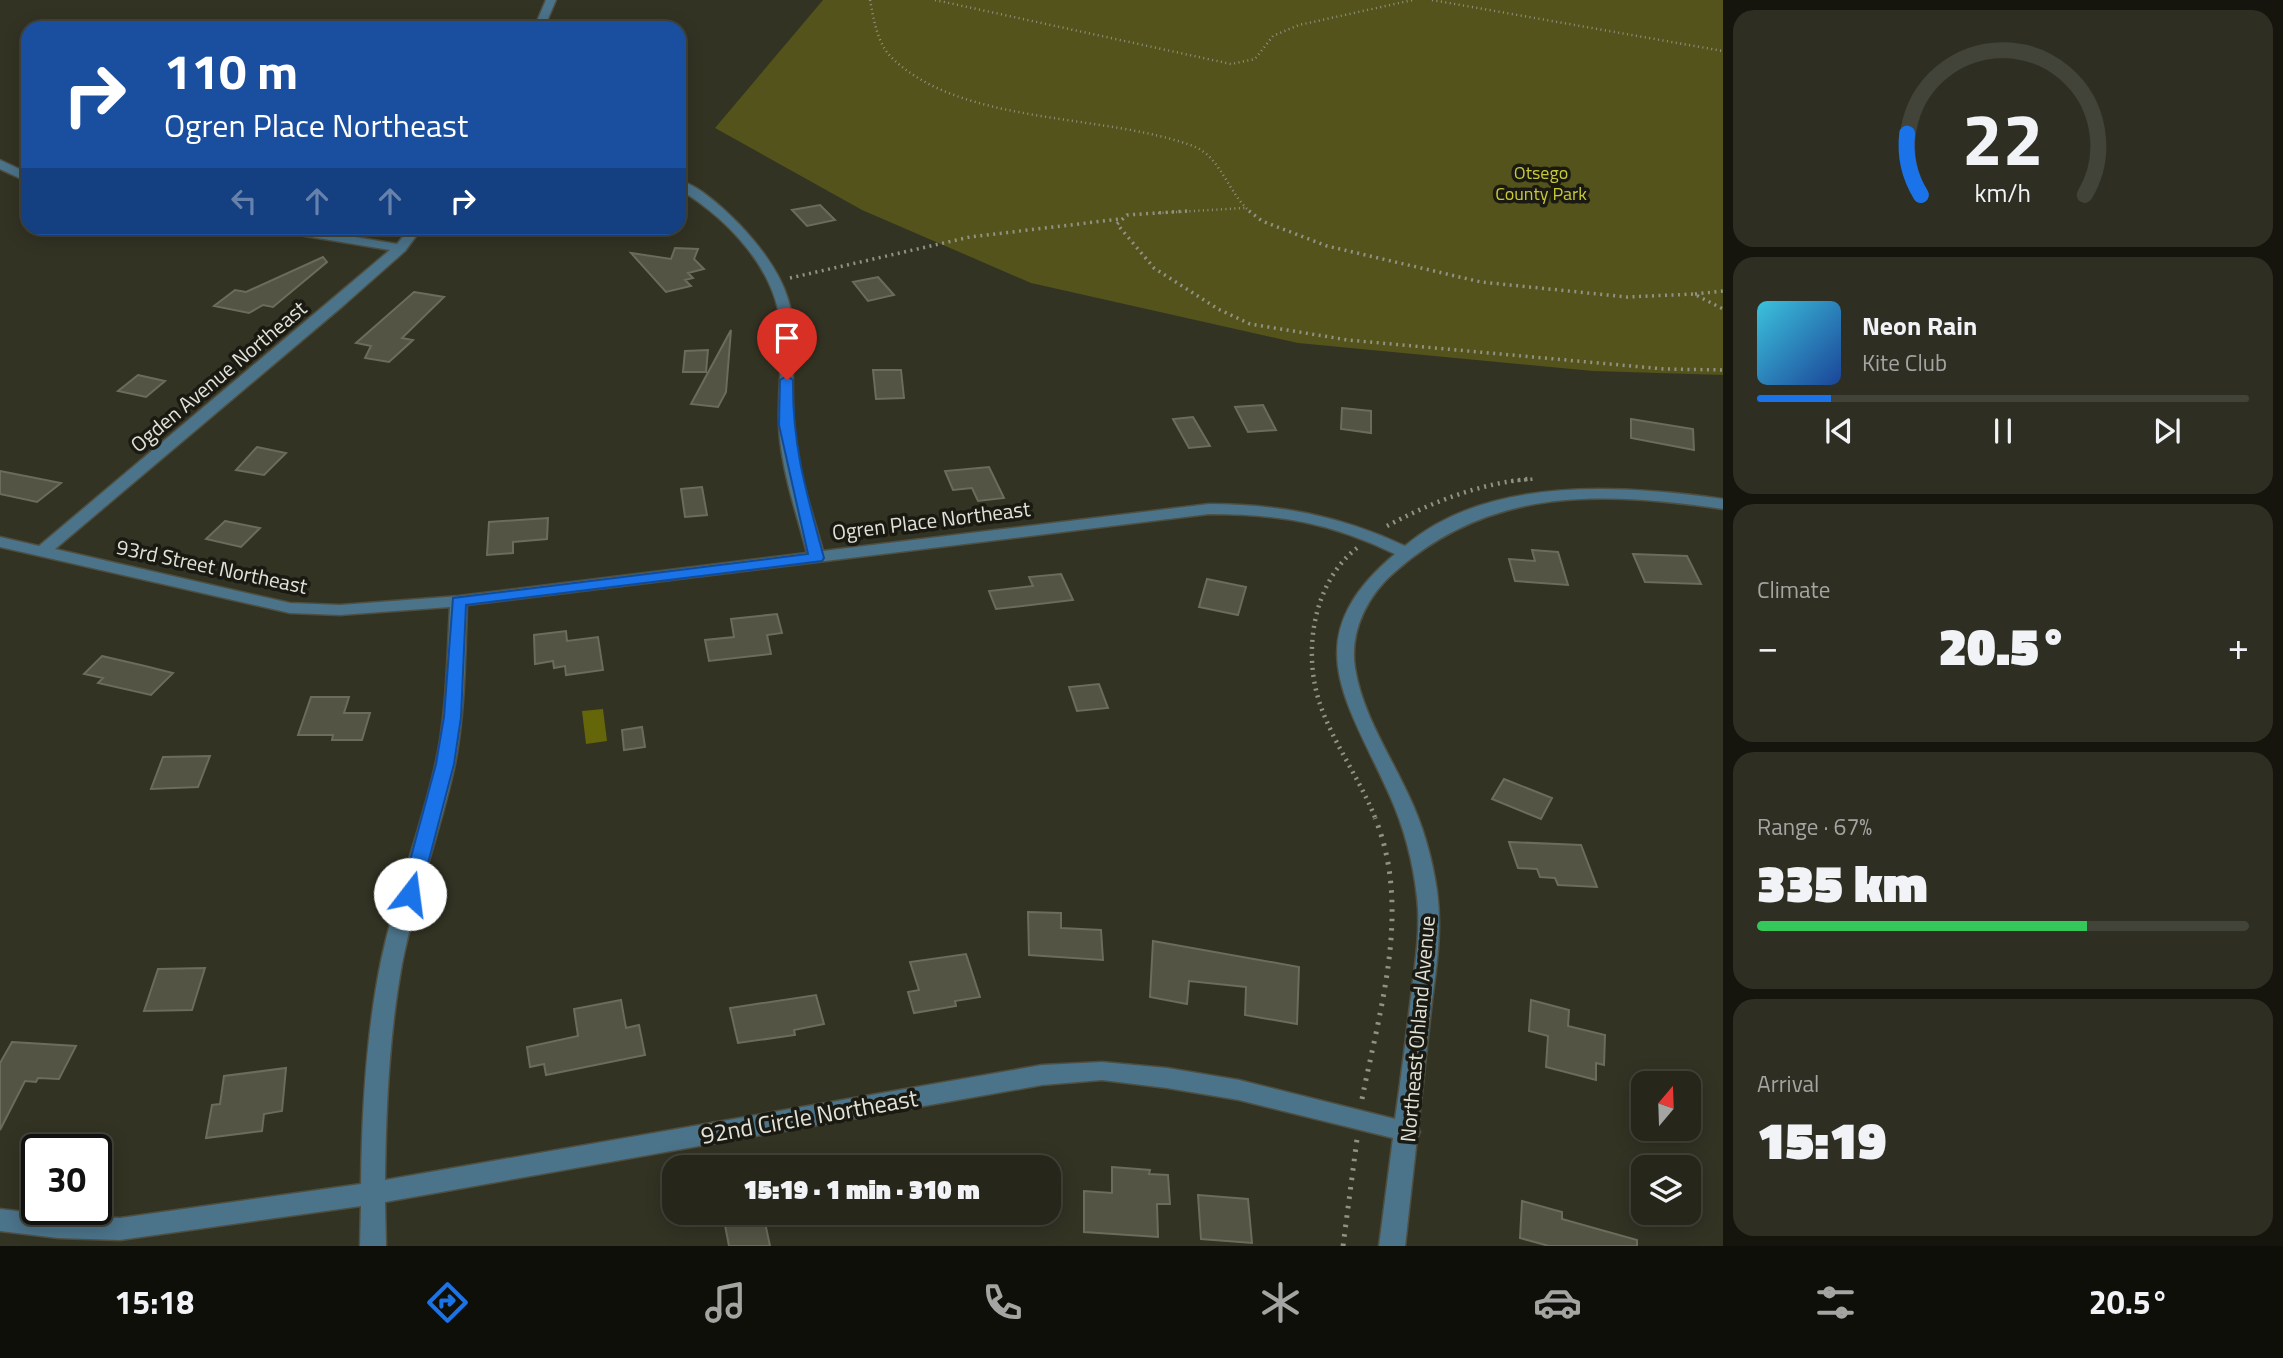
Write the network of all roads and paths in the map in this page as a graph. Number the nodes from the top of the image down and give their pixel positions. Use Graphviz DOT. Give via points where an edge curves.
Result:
graph roads {
  1 [pos="551,0"];
  2 [pos="870,0"];
  3 [pos="935,0"];
  4 [pos="1413,0"];
  5 [pos="1432,0"];
  6 [pos="542,21"];
  7 [pos="1723,51"];
  8 [pos="0,164"];
  9 [pos="21,174"];
  10 [pos="686,188"];
  11 [pos="1245,208"];
  12 [pos="1121,219"];
  13 [pos="323,235"];
  14 [pos="410,235"];
  15 [pos="400,248"];
  16 [pos="775,281"];
  17 [pos="1723,291"];
  18 [pos="1694,294"];
  19 [pos="1723,309"];
  20 [pos="1723,370"];
  21 [pos="1723,505"];
  22 [pos="0,542"];
  23 [pos="1361,545"];
  24 [pos="1404,551"];
  25 [pos="42,552"];
  26 [pos="817,558"];
  27 [pos="458,601"];
  28 [pos="1361,1105"];
  29 [pos="1408,1132"];
  30 [pos="1357,1139"];
  31 [pos="373,1193"];
  32 [pos="0,1220"];
  33 [pos="373,1246"];
  34 [pos="1343,1246"];
  35 [pos="1392,1246"];
  1 -- 6 [label="street"];
  2 -- 11 [label="path" via="882,44 919,77 975,99 1195,147 1219,167"];
  3 -- 4 [label="path" via="1240,64 1255,59 1273,36 1299,25"];
  5 -- 7 [label="path"];
  8 -- 9 [label="street"];
  10 -- 16 [label="street" via="714,206"];
  11 -- 12 [label="path"];
  11 -- 18 [label="path" via="1262,221 1327,246 1481,282 1627,297"];
  12 -- 16 [label="path" via="970,237"];
  12 -- 20 [label="path" via="1117,223 1154,268 1250,324 1348,340 1664,369"];
  13 -- 15 [label="street"];
  14 -- 15 [label="street, Ogden Avenue Northeast"];
  15 -- 25 [label="street, Ogden Avenue Northeast"];
  16 -- 26 [label="street" via="787,317 786,425"];
  17 -- 18 [label="path"];
  18 -- 19 [label="path"];
  21 -- 24 [label="street, Northeast Ohland Avenue" via="1645,494 1518,499 1479,509"];
  22 -- 25 [label="street, 93rd Street Northeast"];
  23 -- 28 [label="path" via="1337,565 1321,600 1312,659 1321,708 1374,816 1390,869 1388,955"];
  24 -- 26 [label="street, Ogren Place Northeast" via="1339,522 1248,508 1209,509"];
  24 -- 29 [label="street, Northeast Ohland Avenue" via="1361,599 1345,664 1354,704 1413,829 1428,888 1430,928"];
  25 -- 27 [label="street, 93rd Street Northeast" via="313,611"];
  26 -- 27 [label="street, Ogren Place Northeast"];
  27 -- 31 [label="street" via="445,764 389,976"];
  29 -- 31 [label="street, 92nd Circle Northeast" via="1239,1090 1102,1071 1042,1075"];
  29 -- 35 [label="street, Northeast Ohland Avenue"];
  30 -- 34 [label="path"];
  31 -- 32 [label="street, 92nd Circle Northeast" via="120,1229"];
  31 -- 33 [label="street"];
}
